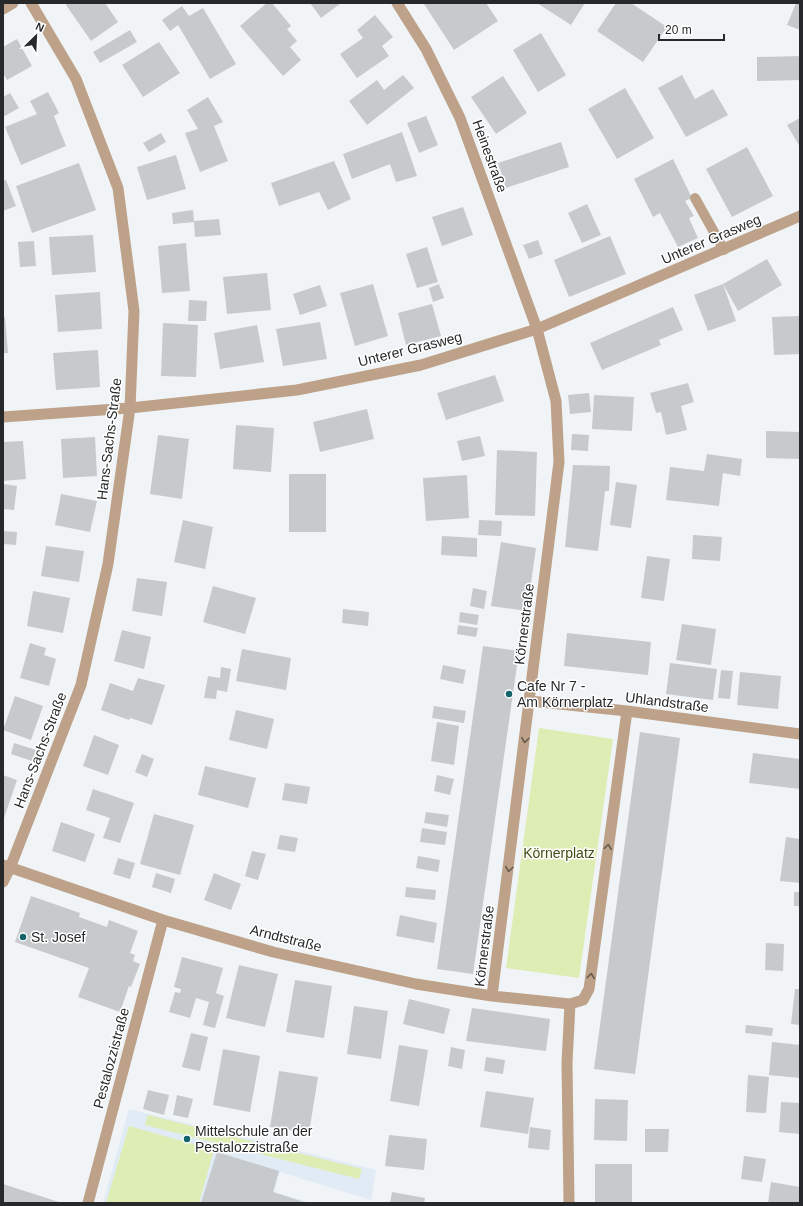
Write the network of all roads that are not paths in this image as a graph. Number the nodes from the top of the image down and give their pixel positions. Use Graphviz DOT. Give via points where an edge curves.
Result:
graph roads {
  1 [pos="31,3"];
  2 [pos="397,3"];
  3 [pos="695,198"];
  4 [pos="800,216"];
  5 [pos="724,250"];
  6 [pos="538,329"];
  7 [pos="130,408"];
  8 [pos="3,417"];
  9 [pos="530,701"];
  10 [pos="627,711"];
  11 [pos="800,734"];
  12 [pos="7,867"];
  13 [pos="3,882"];
  14 [pos="163,920"];
  15 [pos="492,996"];
  16 [pos="570,1004"];
  17 [pos="88,1203"];
  18 [pos="569,1203"];
  1 -- 7 [label="street, Hans-Sachs-Straße" via="76,79 118,188 134,311"];
  2 -- 6 [label="street, Heinestraße" via="426,49 460,118"];
  3 -- 5 [label="lane"];
  4 -- 5 [label="street, Unterer Grasweg"];
  5 -- 6 [label="street, Unterer Grasweg"];
  6 -- 7 [label="street, Unterer Grasweg" via="420,365 297,390"];
  6 -- 9 [label="street, Körnerstraße" via="556,401 559,462"];
  7 -- 8 [label="street, Unterer Grasweg"];
  7 -- 12 [label="street, Hans-Sachs-Straße" via="108,564 81,685"];
  9 -- 10 [label="street, Uhlandstraße"];
  9 -- 15 [label="street, Körnerstraße, one-way"];
  10 -- 11 [label="street, Uhlandstraße"];
  16 -- 10 [label="street, one-way" via="583,1000 589,989"];
  12 -- 13 [label="street, Hans-Sachs-Straße"];
  12 -- 14 [label="street, Arndtstraße"];
  14 -- 15 [label="street, Arndtstraße" via="273,952 416,984"];
  14 -- 17 [label="street, Pestalozzistraße"];
  15 -- 16 [label="street, Arndtstraße"];
  16 -- 18 [label="street"];
}
